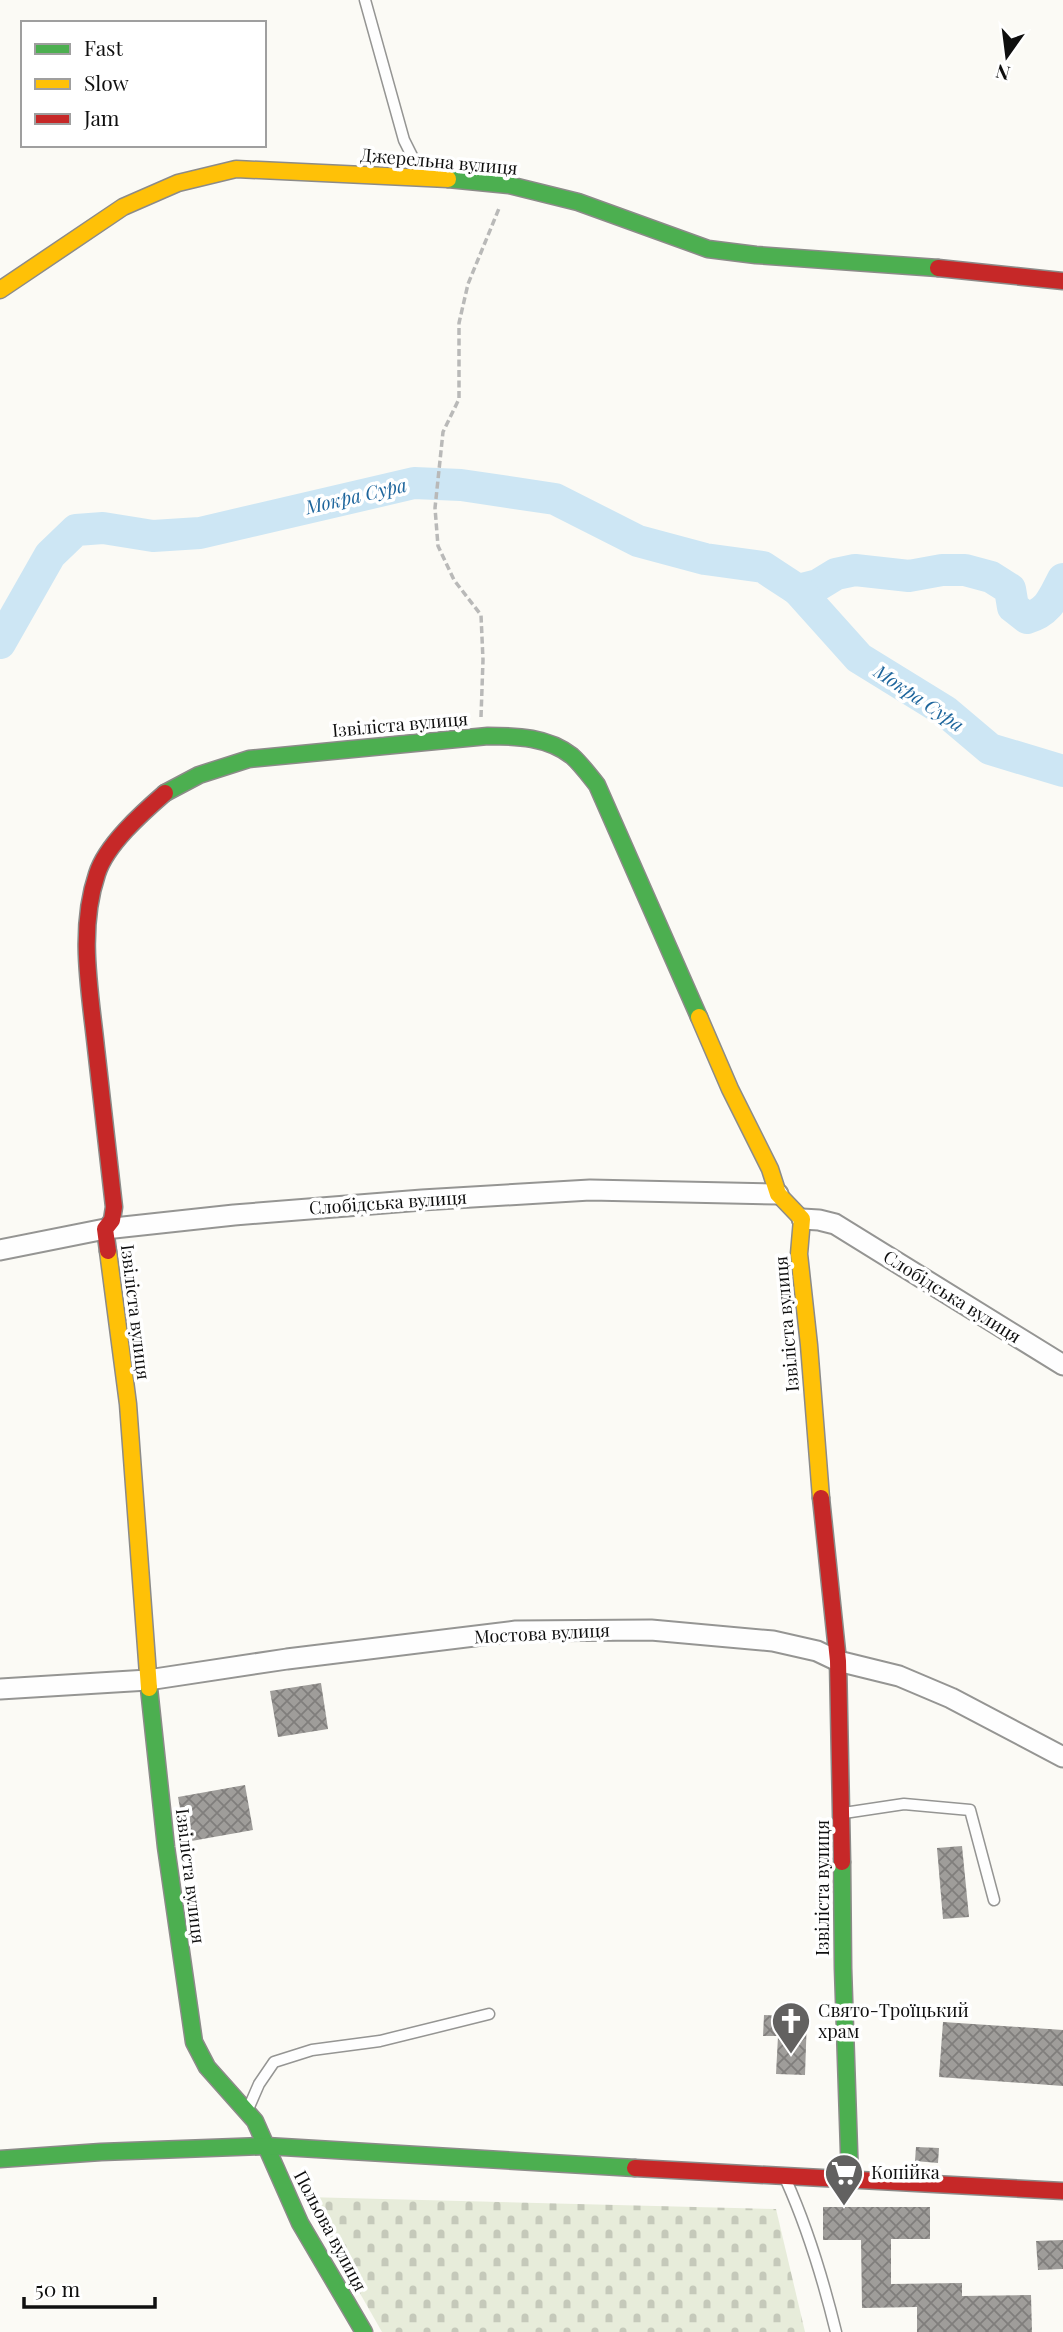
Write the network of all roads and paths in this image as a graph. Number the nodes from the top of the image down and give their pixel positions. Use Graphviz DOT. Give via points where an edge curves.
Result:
graph roads {
  1 [pos="365,0"];
  2 [pos="423,177"];
  3 [pos="509,185"];
  4 [pos="1063,281"];
  5 [pos="0,290"];
  6 [pos="488,736"];
  7 [pos="778,1194"];
  8 [pos="802,1219"];
  9 [pos="105,1229"];
  10 [pos="0,1250"];
  11 [pos="1063,1364"];
  12 [pos="838,1661"];
  13 [pos="148,1680"];
  14 [pos="0,1689"];
  15 [pos="1063,1757"];
  16 [pos="842,1813"];
  17 [pos="994,1900"];
  18 [pos="489,2014"];
  19 [pos="248,2108"];
  20 [pos="266,2146"];
  21 [pos="0,2159"];
  22 [pos="785,2177"];
  23 [pos="850,2181"];
  24 [pos="1063,2192"];
  25 [pos="364,2332"];
  26 [pos="835,2332"];
  1 -- 2 [label="lane" via="404,140"];
  2 -- 3 [label="street, Джерельна вулиця"];
  2 -- 5 [label="street, Джерельна вулиця" via="236,169 178,183 123,207"];
  3 -- 4 [label="street, Джерельна вулиця" via="578,202 708,248 756,256"];
  3 -- 6 [label="path" via="468,284 458,323 459,399 443,432 435,508 438,547 454,580 481,615 480,713"];
  6 -- 7 [label="street, Ізвіліста вулиця" via="519,736 545,743 569,754 597,785"];
  6 -- 9 [label="street, Ізвіліста вулиця" via="249,759 169,789 107,854 97,872 90,903 86,956 114,1207"];
  7 -- 8 [label="street, Ізвіліста вулиця"];
  7 -- 9 [label="street, Слобідська вулиця" via="590,1190 234,1215"];
  8 -- 11 [label="street, Слобідська вулиця" via="835,1224"];
  8 -- 12 [label="street, Ізвіліста вулиця" via="799,1254"];
  9 -- 10 [label="street, Слобідська вулиця"];
  9 -- 13 [label="street, Ізвіліста вулиця" via="128,1404"];
  12 -- 13 [label="street, Мостова вулиця" via="773,1641 652,1630 516,1631"];
  12 -- 15 [label="street, Мостова вулиця" via="899,1676 951,1698"];
  12 -- 16 [label="street, Ізвіліста вулиця"];
  13 -- 14 [label="street, Мостова вулиця"];
  13 -- 19 [label="street, Ізвіліста вулиця" via="194,2042 206,2066"];
  16 -- 17 [label="lane" via="904,1804 970,1810"];
  16 -- 23 [label="street, Ізвіліста вулиця"];
  18 -- 19 [label="lane" via="274,2062"];
  19 -- 20 [label="street, Ізвіліста вулиця"];
  20 -- 21 [label="street"];
  20 -- 22 [label="street"];
  20 -- 25 [label="street, Польова вулиця" via="300,2223"];
  22 -- 23 [label="street"];
  22 -- 26 [label="lane" via="823,2279"];
  23 -- 24 [label="street"];
}
